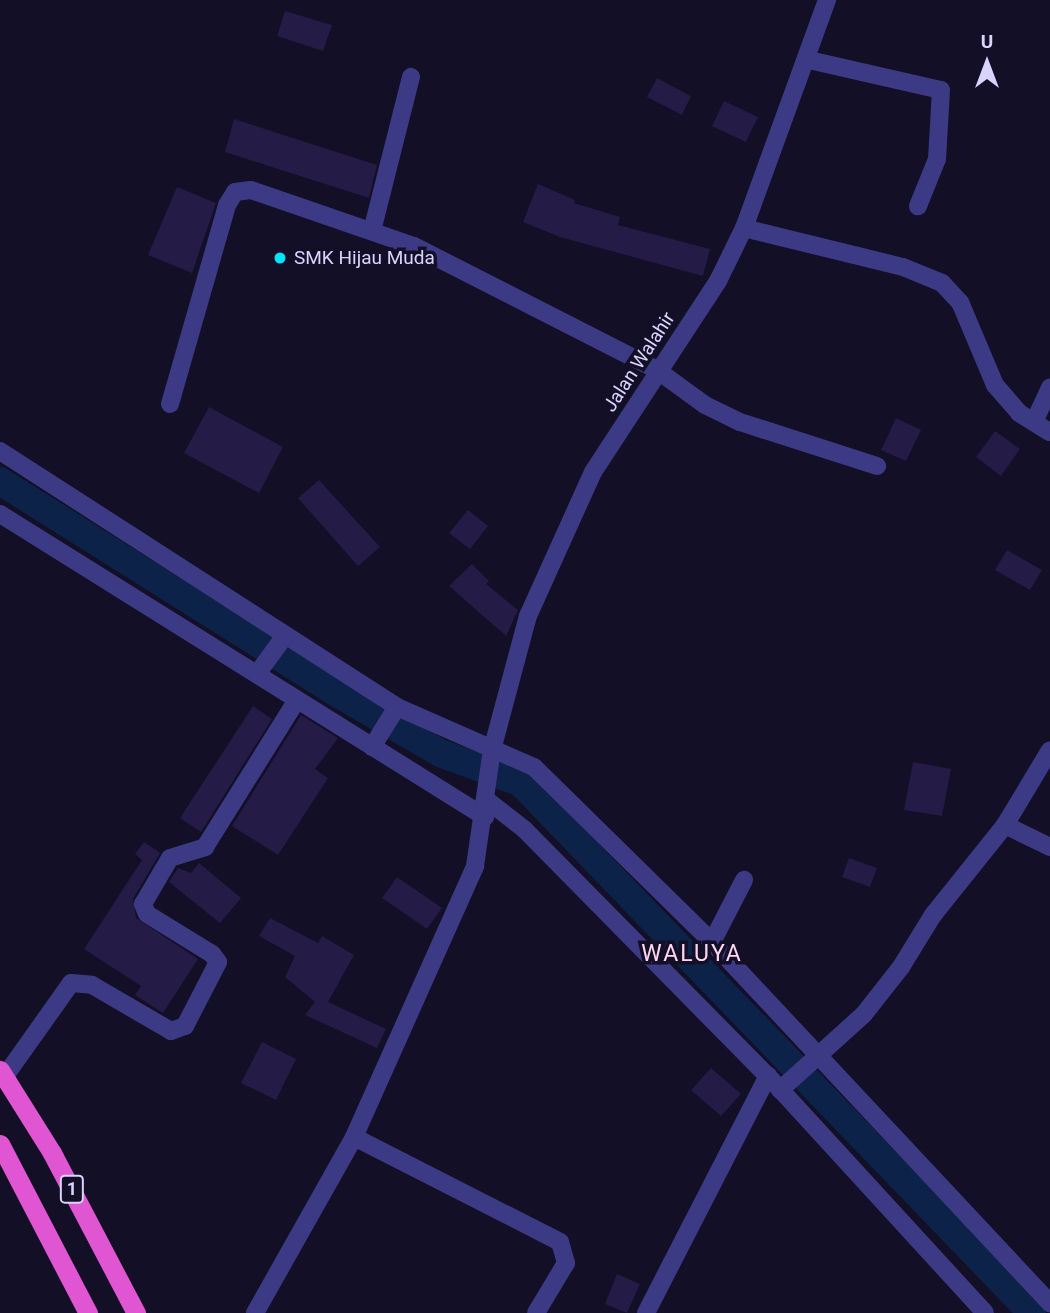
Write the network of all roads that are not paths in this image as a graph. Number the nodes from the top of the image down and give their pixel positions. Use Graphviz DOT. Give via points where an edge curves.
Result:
graph roads {
  1 [pos="827,0"];
  2 [pos="809,60"];
  3 [pos="411,77"];
  4 [pos="918,206"];
  5 [pos="744,228"];
  6 [pos="372,231"];
  7 [pos="657,370"];
  8 [pos="1050,387"];
  9 [pos="170,404"];
  10 [pos="1034,422"];
  11 [pos="1050,432"];
  12 [pos="0,451"];
  13 [pos="877,466"];
  14 [pos="0,514"];
  15 [pos="281,641"];
  16 [pos="258,672"];
  17 [pos="297,700"];
  18 [pos="394,713"];
  19 [pos="374,745"];
  20 [pos="1050,750"];
  21 [pos="492,752"];
  22 [pos="488,803"];
  23 [pos="1005,825"];
  24 [pos="1050,847"];
  25 [pos="744,880"];
  26 [pos="712,942"];
  27 [pos="819,1053"];
  28 [pos="2,1073"];
  29 [pos="777,1083"];
  30 [pos="354,1137"];
  31 [pos="0,1144"];
  32 [pos="1050,1303"];
  33 [pos="88,1313"];
  34 [pos="136,1313"];
  35 [pos="255,1313"];
  36 [pos="536,1313"];
  37 [pos="646,1313"];
  38 [pos="985,1313"];
  1 -- 2 [label="street, Jalan Walahir"];
  2 -- 4 [label="street" via="940,90 937,159"];
  2 -- 5 [label="street, Jalan Walahir"];
  3 -- 6 [label="street"];
  5 -- 7 [label="street, Jalan Walahir" via="718,281"];
  5 -- 10 [label="street" via="904,267 942,283 960,302 995,385 1019,413"];
  6 -- 7 [label="street" via="414,246"];
  6 -- 9 [label="street" via="260,193 235,192 227,205"];
  7 -- 13 [label="street" via="705,405 740,422"];
  7 -- 21 [label="street, Jalan Walahir" via="593,472 528,616"];
  8 -- 10 [label="street"];
  10 -- 11 [label="street"];
  12 -- 15 [label="street"];
  14 -- 16 [label="street"];
  15 -- 16 [label="street"];
  15 -- 18 [label="street"];
  16 -- 17 [label="street"];
  17 -- 19 [label="street"];
  17 -- 28 [label="street" via="205,847 170,859 143,904 147,914 218,962 185,1026 171,1031 92,985 71,983"];
  18 -- 19 [label="street"];
  18 -- 21 [label="street"];
  19 -- 22 [label="street"];
  20 -- 23 [label="street"];
  21 -- 22 [label="street, Jalan Walahir"];
  21 -- 26 [label="street" via="534,767"];
  22 -- 29 [label="street" via="524,829"];
  22 -- 30 [label="street, Jalan Walahir" via="475,866"];
  23 -- 24 [label="street"];
  23 -- 27 [label="street" via="933,915 887,988"];
  25 -- 26 [label="street"];
  26 -- 27 [label="street"];
  27 -- 29 [label="street"];
  27 -- 32 [label="street"];
  28 -- 34 [label="highway, 1" via="52,1153"];
  29 -- 37 [label="street"];
  29 -- 38 [label="street"];
  30 -- 35 [label="street, Jalan Walahir"];
  30 -- 36 [label="street" via="560,1242 566,1264"];
  31 -- 33 [label="highway, 1"];
}
